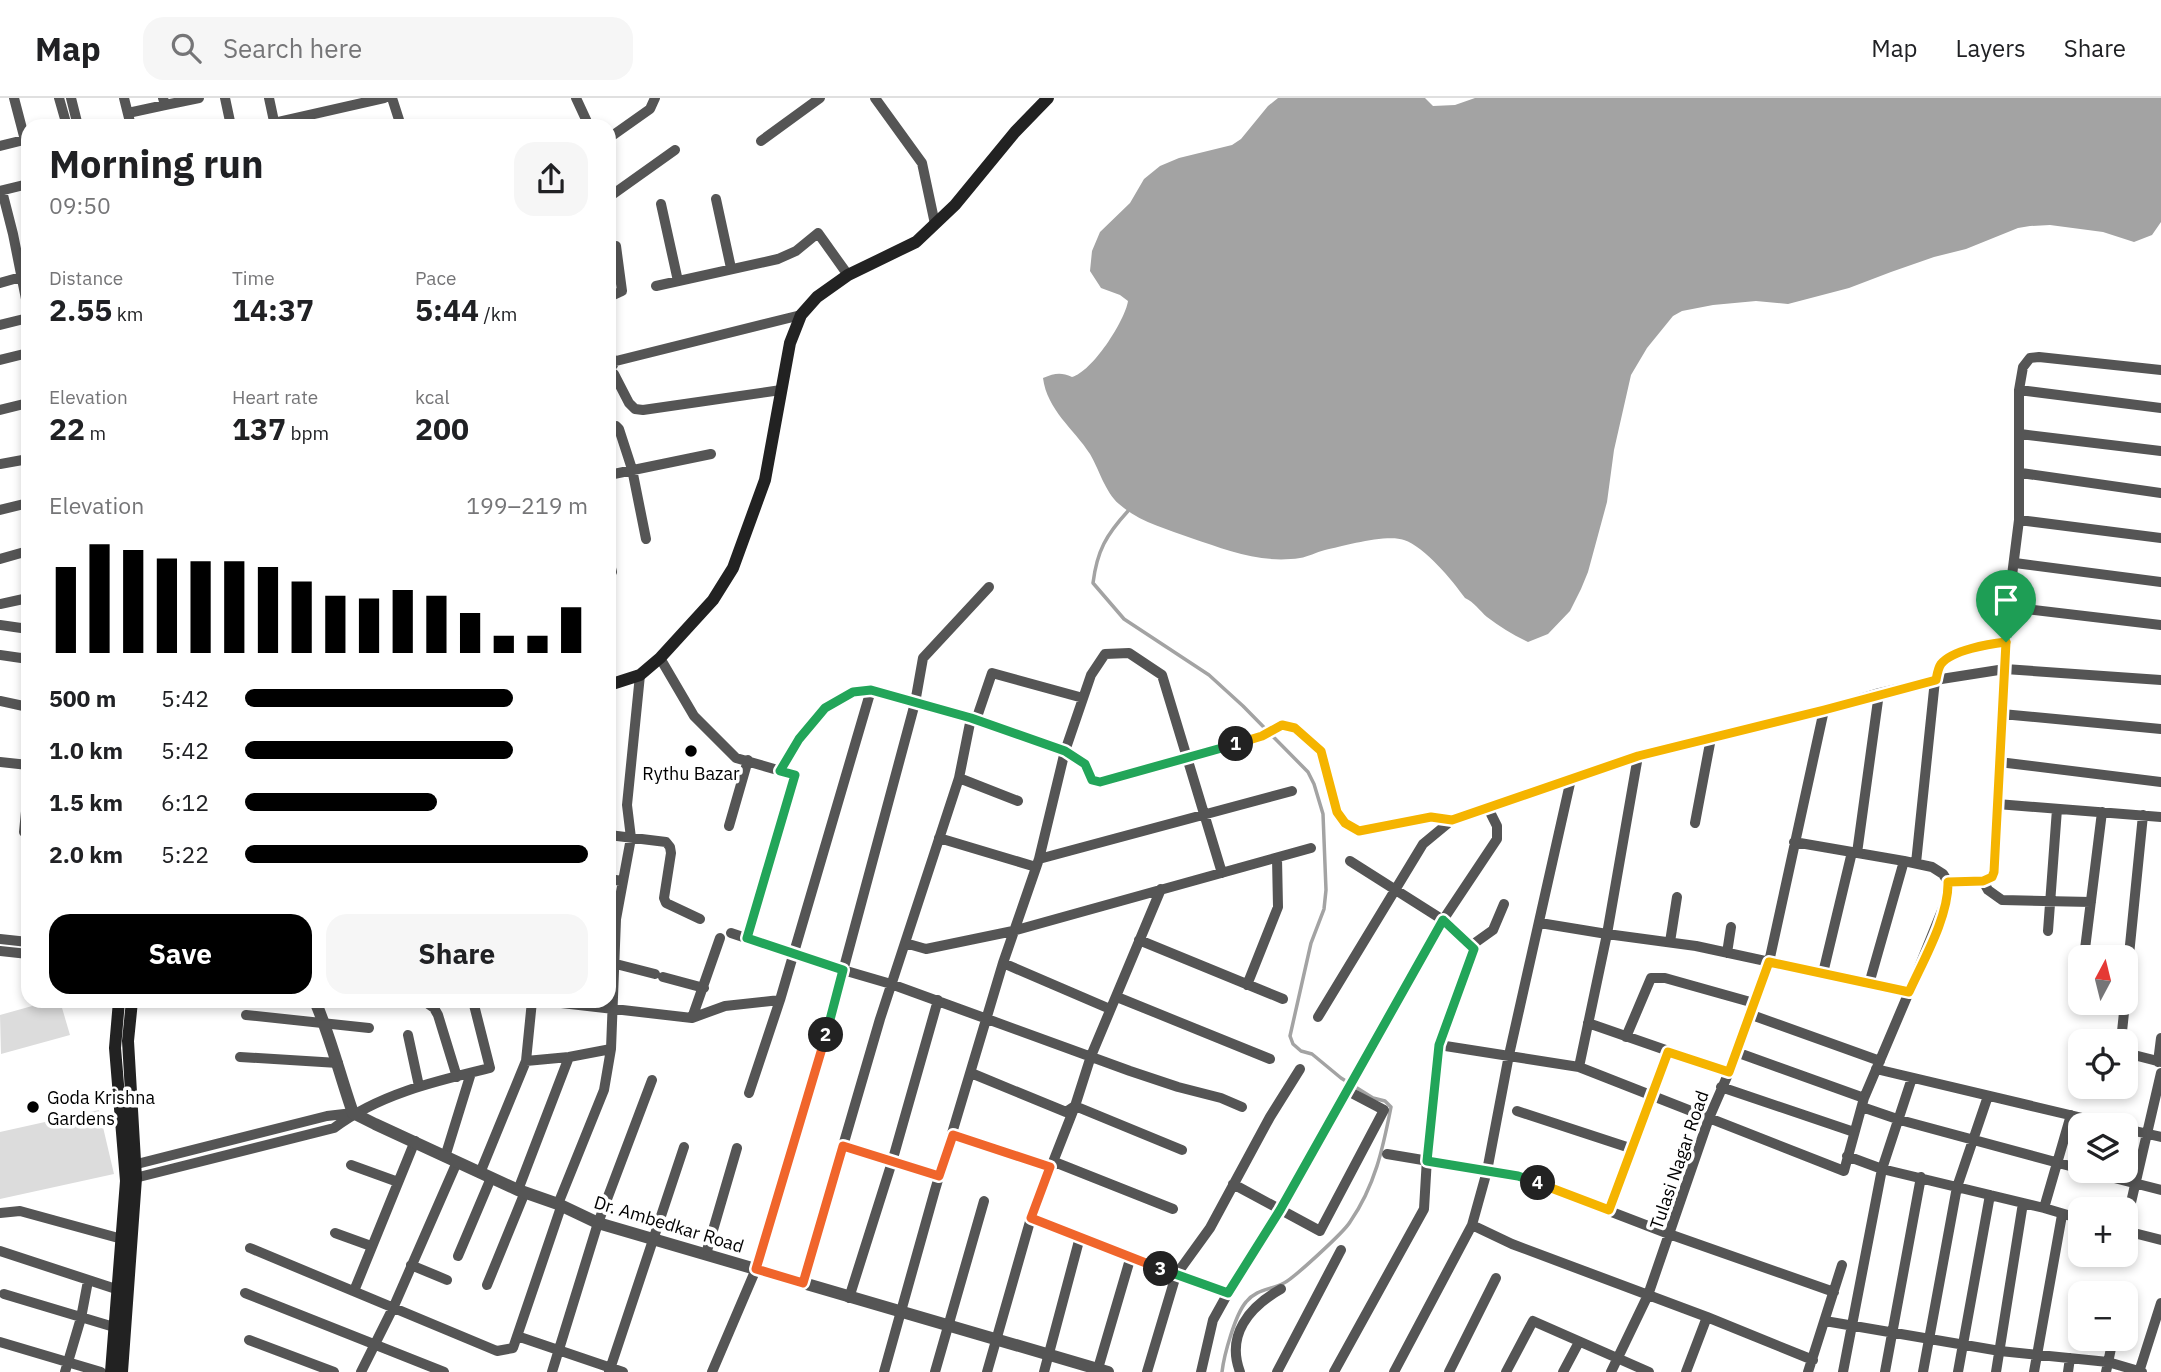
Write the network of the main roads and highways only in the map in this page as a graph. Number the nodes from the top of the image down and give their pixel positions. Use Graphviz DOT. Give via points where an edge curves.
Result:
graph roads {
  1 [pos="1048,98"];
  2 [pos="616,683"];
  3 [pos="118,1008"];
  4 [pos="131,1008"];
  5 [pos="130,1166"];
  6 [pos="131,1179"];
  7 [pos="111,1372"];
  8 [pos="122,1372"];
  1 -- 2 [label="main road" via="964,195 916,242 848,275 801,315 790,343 765,480 733,568 713,600 660,659 640,675"];
  3 -- 5 [label="main road" via="115,1048"];
  4 -- 5 [label="main road"];
  5 -- 6 [label="main road"];
  6 -- 7 [label="main road"];
  6 -- 8 [label="main road"];
}
